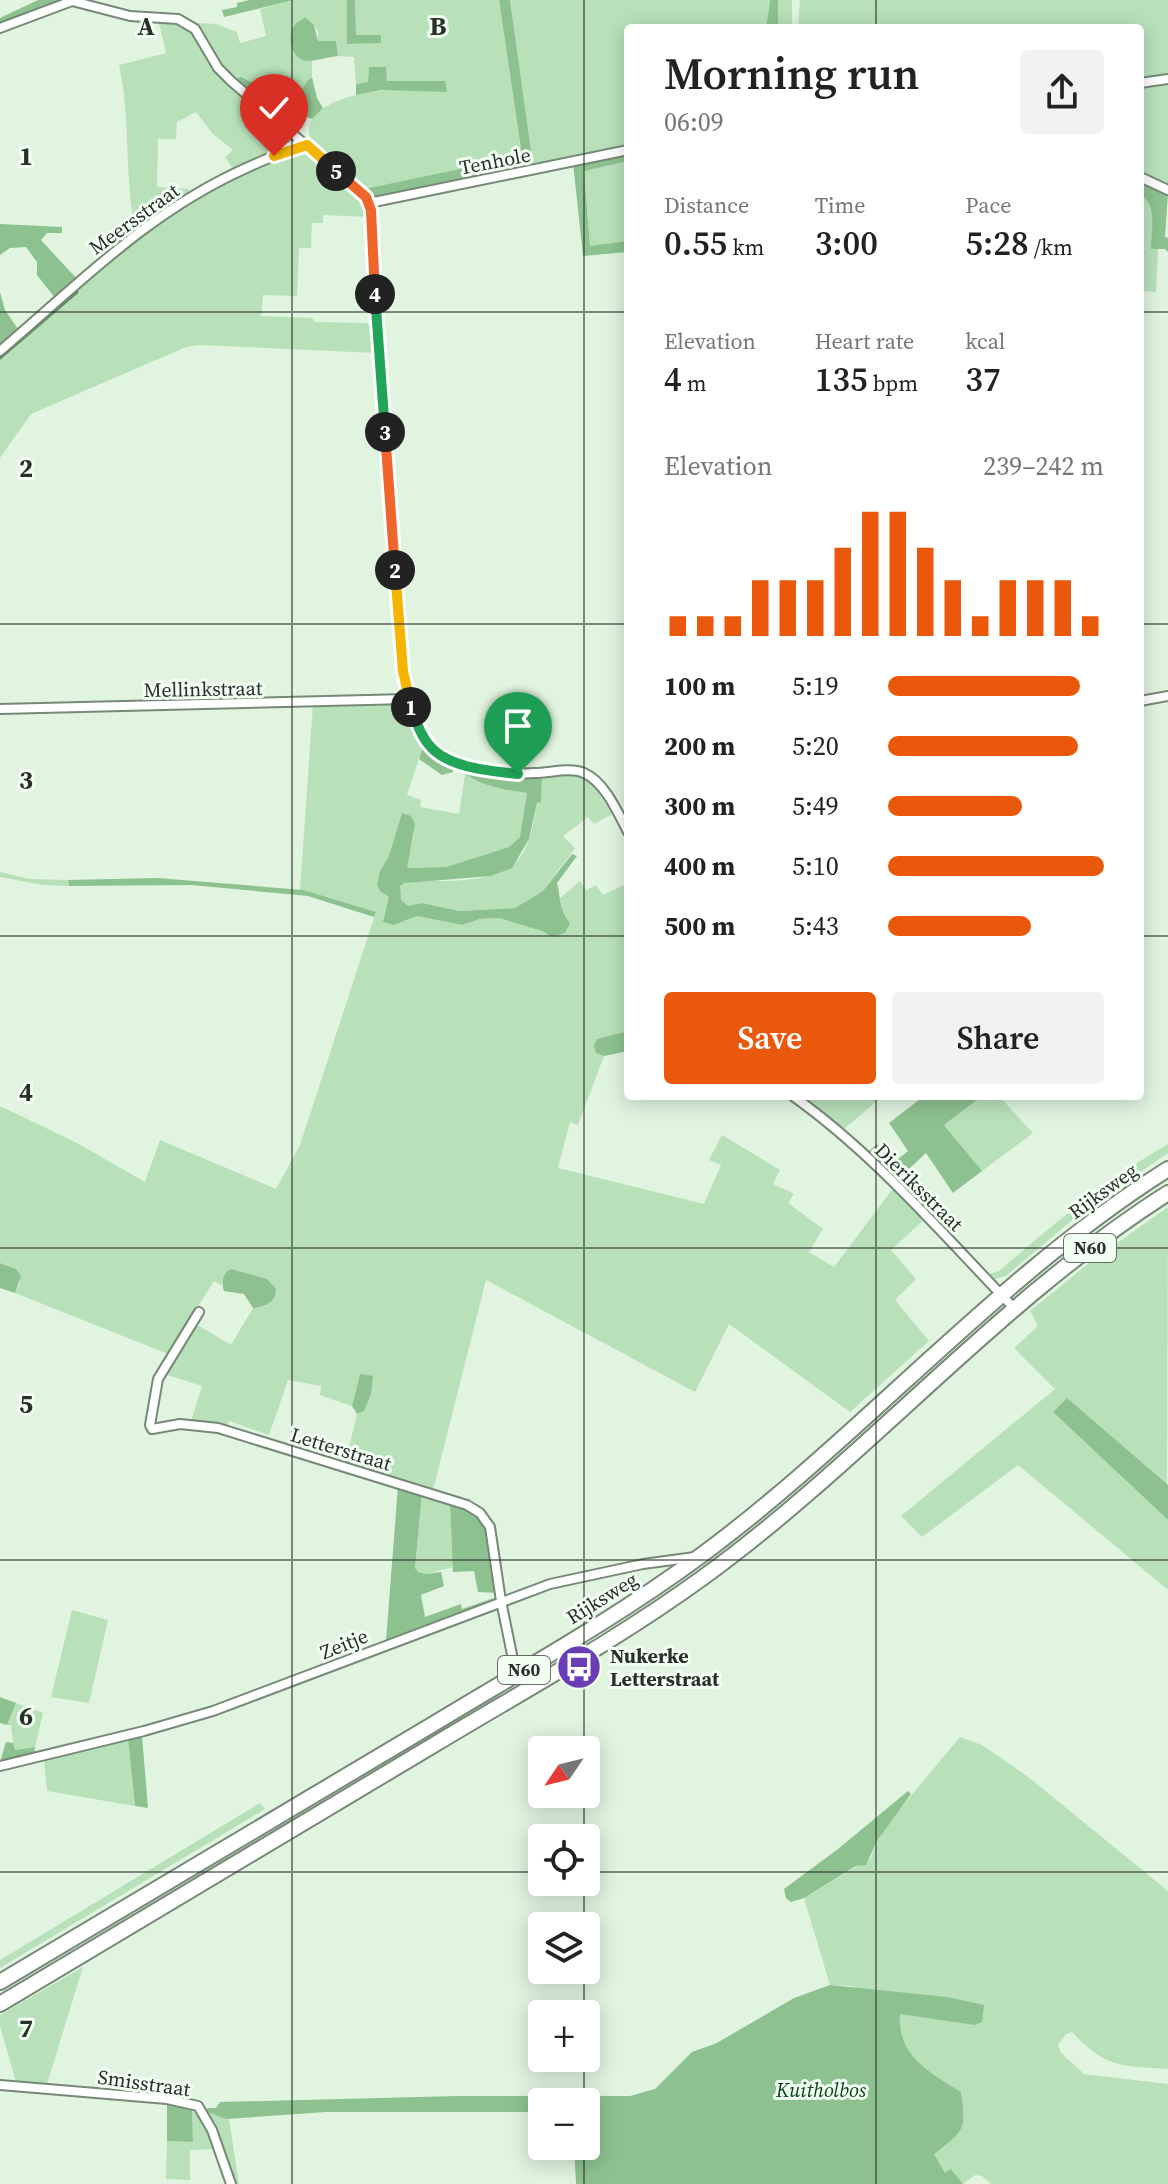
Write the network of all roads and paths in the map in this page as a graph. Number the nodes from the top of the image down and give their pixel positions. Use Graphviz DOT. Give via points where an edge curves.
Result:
graph roads {
  1 [pos="73,1"];
  2 [pos="0,28"];
  3 [pos="1168,79"];
  4 [pos="1144,82"];
  5 [pos="307,145"];
  6 [pos="624,151"];
  7 [pos="1144,179"];
  8 [pos="1168,190"];
  9 [pos="369,203"];
  10 [pos="0,351"];
  11 [pos="1168,696"];
  12 [pos="408,699"];
  13 [pos="1144,700"];
  14 [pos="0,709"];
  15 [pos="624,817"];
  16 [pos="798,1100"];
  17 [pos="1168,1169"];
  18 [pos="1168,1193"];
  19 [pos="1002,1294"];
  20 [pos="1015,1309"];
  21 [pos="199,1312"];
  22 [pos="700,1556"];
  23 [pos="501,1601"];
  24 [pos="516,1674"];
  25 [pos="0,1766"];
  26 [pos="0,1982"];
  27 [pos="0,2004"];
  28 [pos="0,2085"];
  29 [pos="231,2184"];
  1 -- 2 [label="street"];
  1 -- 5 [label="street" via="191,25 223,73"];
  3 -- 4 [label="street"];
  5 -- 9 [label="street"];
  5 -- 10 [label="street, Meersstraat" via="221,180 157,218"];
  6 -- 9 [label="street, Tenhole"];
  7 -- 8 [label="street"];
  9 -- 12 [label="street"];
  11 -- 13 [label="street"];
  12 -- 14 [label="street, Mellinkstraat"];
  12 -- 15 [label="street" via="427,744 444,757 499,772 582,772 601,786"];
  16 -- 19 [label="street, Dieriksstraat" via="913,1200"];
  17 -- 19 [label="highway, Rijksweg / N60"];
  18 -- 20 [label="highway, Rijksweg / N60"];
  19 -- 20 [label="street, Dieriksstraat"];
  19 -- 22 [label="highway, Rijksweg / N60" via="808,1468"];
  20 -- 27 [label="highway, Rijksweg / N60" via="797,1501 673,1599"];
  21 -- 23 [label="street, Letterstraat" via="158,1379 152,1429 180,1424 218,1428 467,1505 490,1527"];
  22 -- 23 [label="street, Zeitje" via="550,1584"];
  22 -- 24 [label="highway, Rijksweg / N60"];
  23 -- 24 [label="street, Letterstraat"];
  23 -- 25 [label="street, Zeitje" via="213,1711"];
  24 -- 26 [label="highway, Rijksweg / N60"];
  28 -- 29 [label="street, Smisstraat" via="198,2106"];
}
